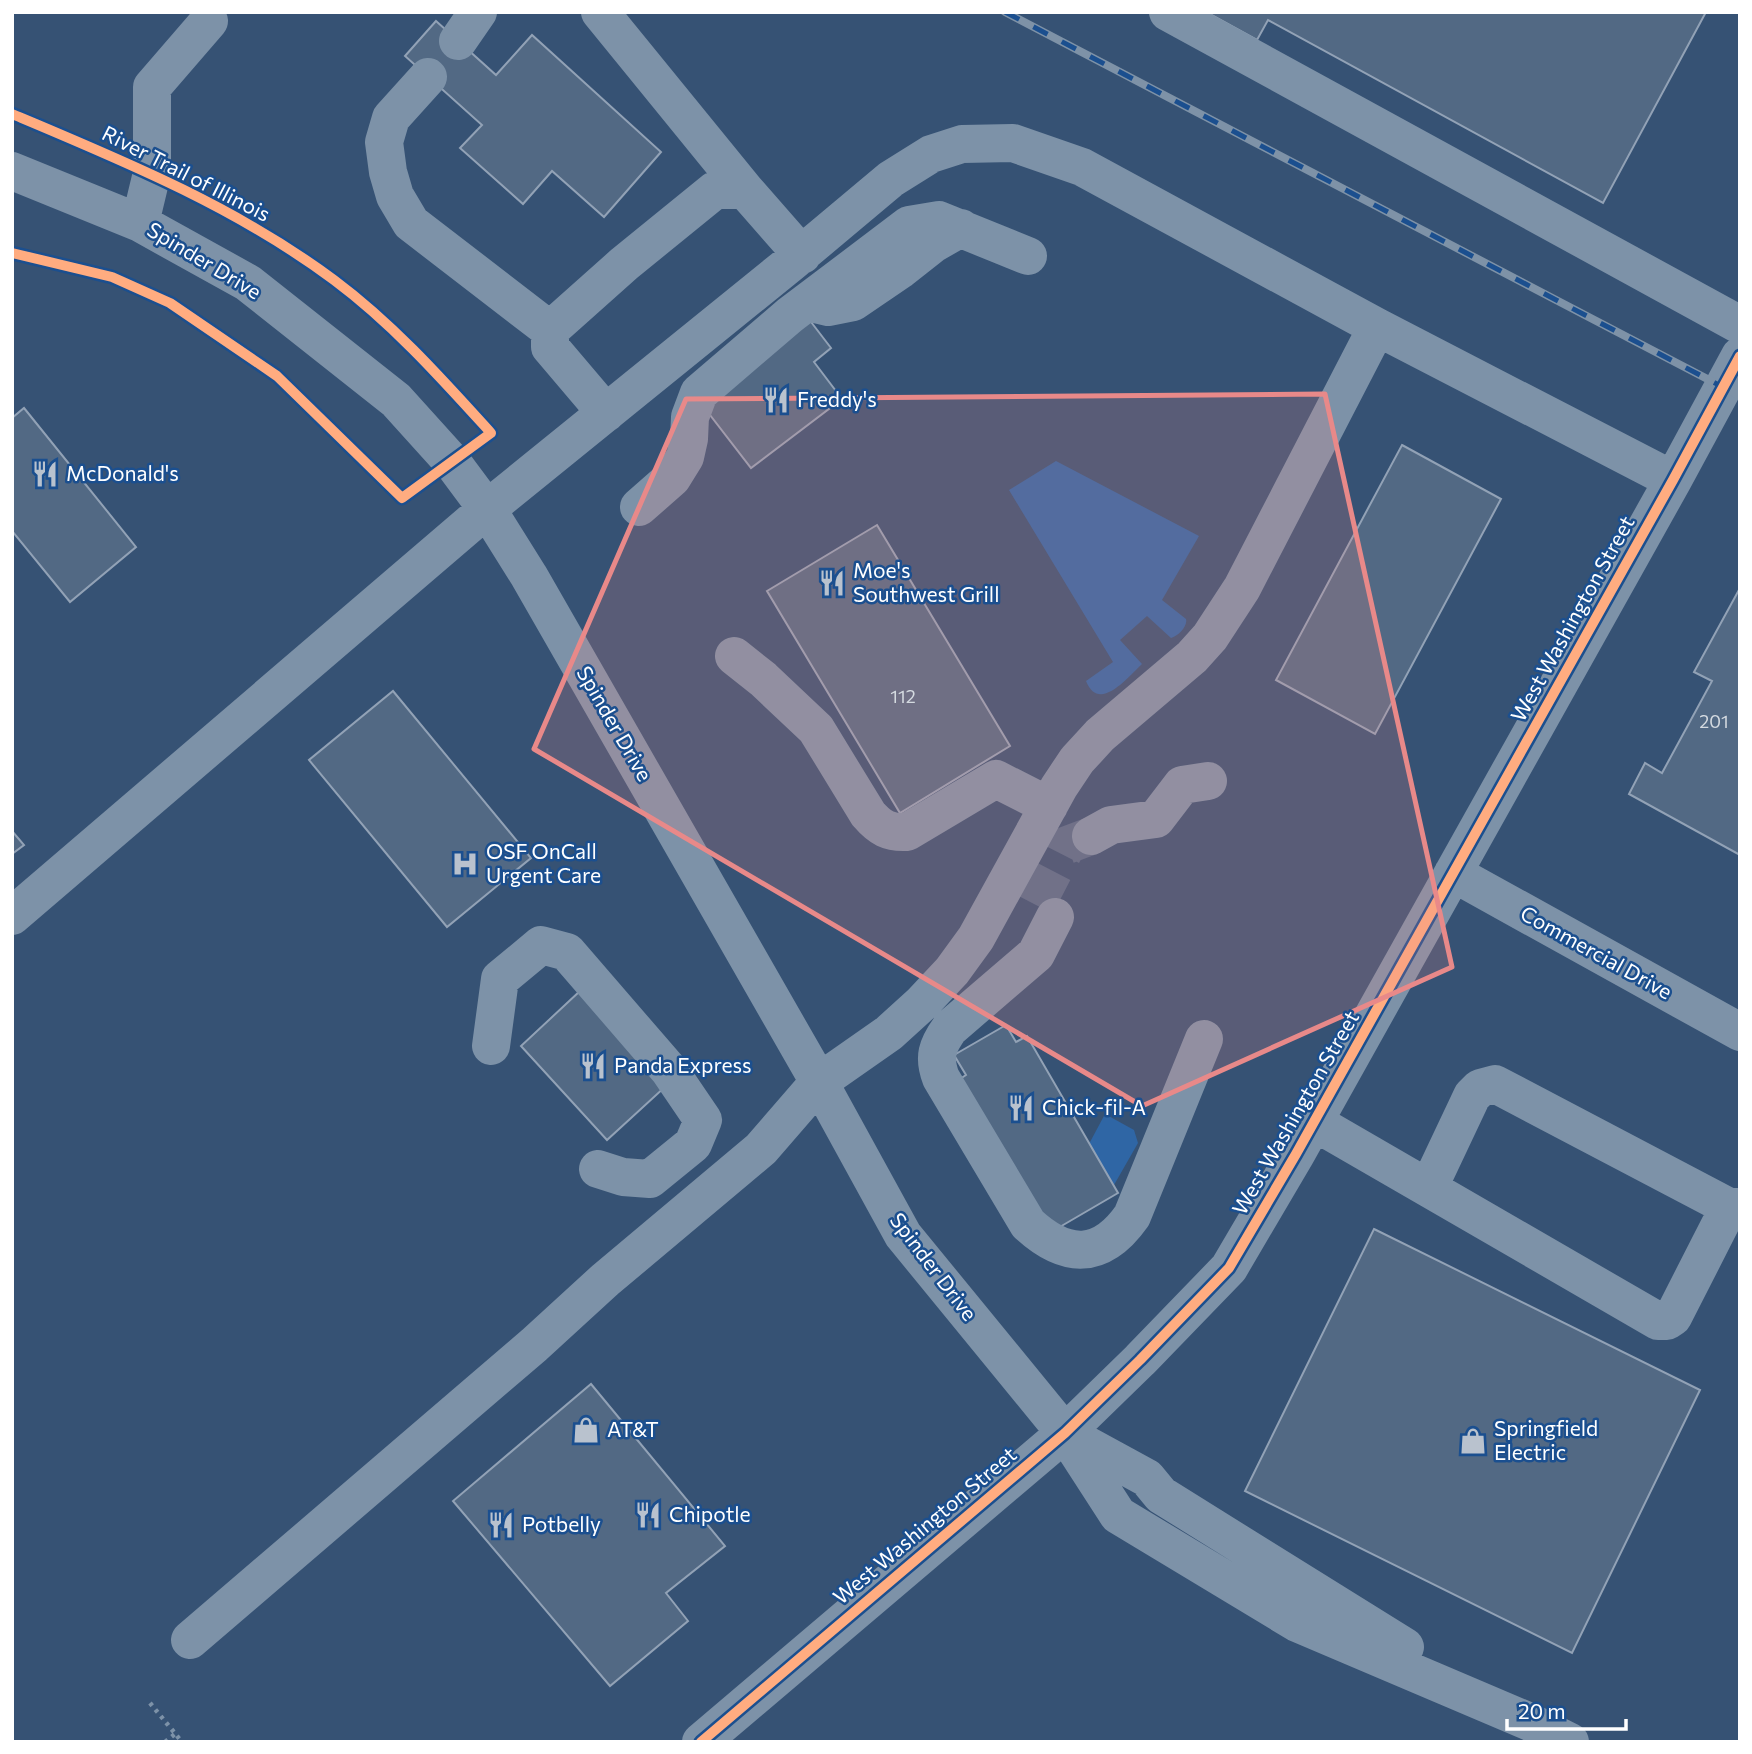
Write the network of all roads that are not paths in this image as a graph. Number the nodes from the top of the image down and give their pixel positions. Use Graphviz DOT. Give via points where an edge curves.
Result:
graph roads {
  1 [pos="600,12"];
  2 [pos="1168,12"];
  3 [pos="209,21"];
  4 [pos="428,77"];
  5 [pos="12,171"];
  6 [pos="745,190"];
  7 [pos="140,223"];
  8 [pos="802,255"];
  9 [pos="1028,256"];
  10 [pos="1740,325"];
  11 [pos="1377,327"];
  12 [pos="550,330"];
  13 [pos="1740,356"];
  14 [pos="606,412"];
  15 [pos="1673,480"];
  16 [pos="639,507"];
  17 [pos="487,509"];
  18 [pos="734,656"];
  19 [pos="1208,781"];
  20 [pos="1049,806"];
  21 [pos="1091,836"];
  22 [pos="1452,873"];
  23 [pos="1046,911"];
  24 [pos="12,916"];
  25 [pos="1740,1032"];
  26 [pos="1204,1039"];
  27 [pos="491,1046"];
  28 [pos="819,1082"];
  29 [pos="1314,1122"];
  30 [pos="598,1169"];
  31 [pos="1429,1187"];
  32 [pos="1734,1207"];
  33 [pos="1065,1433"];
  34 [pos="190,1640"];
  35 [pos="701,1742"];
  36 [pos="1570,1742"];
  1 -- 6 [label="street"];
  2 -- 10 [label="street"];
  3 -- 7 [label="street" via="152,87 152,173"];
  4 -- 12 [label="street" via="391,118 384,142 395,196 411,223"];
  5 -- 7 [label="street, Spinder Drive"];
  6 -- 8 [label="street"];
  6 -- 12 [label="street" via="715,190"];
  7 -- 17 [label="street, Spinder Drive" via="248,283 396,400"];
  8 -- 11 [label="street" via="891,179 931,154 962,144 1013,143 1082,167"];
  8 -- 14 [label="street"];
  9 -- 16 [label="street" via="939,220 909,225 807,302 699,393 690,417 685,457 671,478"];
  11 -- 15 [label="street"];
  11 -- 20 [label="street" via="1227,613 1192,657 1100,735 1077,760"];
  12 -- 14 [label="street" via="550,347"];
  13 -- 15 [label="street, West Washington Street"];
  14 -- 17 [label="street"];
  15 -- 22 [label="street, West Washington Street"];
  17 -- 24 [label="street"];
  17 -- 28 [label="street, Spinder Drive"];
  18 -- 20 [label="street" via="816,729 868,814 893,833 907,832 996,779"];
  19 -- 21 [label="street" via="1182,785 1156,819 1111,825"];
  20 -- 28 [label="street" via="996,905 953,971 889,1033"];
  22 -- 25 [label="street, Commercial Drive"];
  22 -- 29 [label="street, West Washington Street"];
  23 -- 26 [label="street" via="1018,939 1017,970 950,1028 937,1046 936,1062 941,1078 1028,1224 1052,1244 1080,1250 1097,1247 1111,1240 1132,1216"];
  27 -- 30 [label="street" via="500,979 541,945 567,952 669,1070 703,1120 693,1144 650,1179"];
  28 -- 33 [label="street, Spinder Drive" via="903,1235"];
  28 -- 34 [label="street" via="761,1149"];
  29 -- 31 [label="street"];
  29 -- 33 [label="street, West Washington Street" via="1229,1268"];
  31 -- 32 [label="street" via="1472,1096 1495,1084"];
  31 -- 32 [label="street" via="1658,1321 1673,1317"];
  33 -- 35 [label="street, West Washington Street"];
  33 -- 36 [label="street" via="1147,1478 1161,1495 1309,1590"];
}
